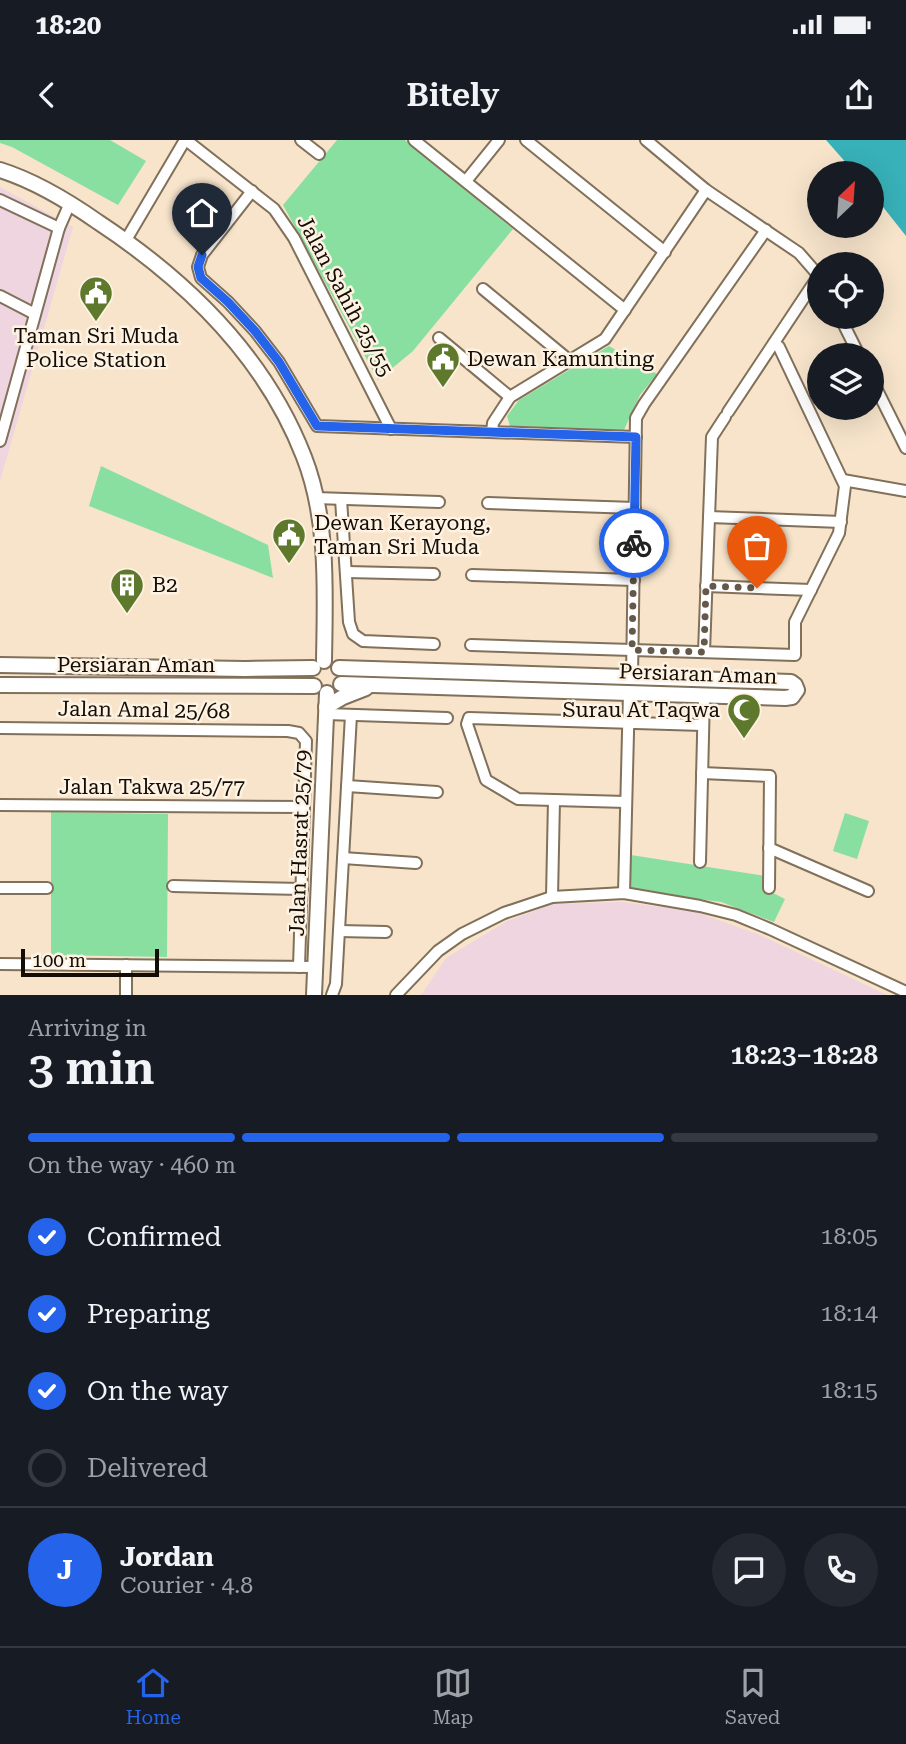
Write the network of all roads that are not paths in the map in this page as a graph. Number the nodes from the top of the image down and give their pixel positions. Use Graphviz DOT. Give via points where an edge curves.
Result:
graph roads {
  1 [pos="185,140"];
  2 [pos="301,140"];
  3 [pos="415,140"];
  4 [pos="499,140"];
  5 [pos="526,140"];
  6 [pos="646,140"];
  7 [pos="319,154"];
  8 [pos="0,170"];
  9 [pos="466,181"];
  10 [pos="706,190"];
  11 [pos="252,191"];
  12 [pos="0,200"];
  13 [pos="70,203"];
  14 [pos="59,228"];
  15 [pos="766,230"];
  16 [pos="126,240"];
  17 [pos="665,252"];
  18 [pos="807,262"];
  19 [pos="483,289"];
  20 [pos="807,293"];
  21 [pos="0,296"];
  22 [pos="625,310"];
  23 [pos="35,314"];
  24 [pos="439,338"];
  25 [pos="774,343"];
  26 [pos="570,361"];
  27 [pos="510,397"];
  28 [pos="884,404"];
  29 [pos="391,429"];
  30 [pos="492,432"];
  31 [pos="636,437"];
  32 [pos="0,441"];
  33 [pos="906,448"];
  34 [pos="843,480"];
  35 [pos="906,491"];
  36 [pos="315,498"];
  37 [pos="341,499"];
  38 [pos="439,502"];
  39 [pos="488,503"];
  40 [pos="635,508"];
  41 [pos="709,517"];
  42 [pos="841,522"];
  43 [pos="347,572"];
  44 [pos="435,574"];
  45 [pos="472,575"];
  46 [pos="634,580"];
  47 [pos="706,586"];
  48 [pos="811,590"];
  49 [pos="434,644"];
  50 [pos="471,645"];
  51 [pos="324,646"];
  52 [pos="632,650"];
  53 [pos="704,652"];
  54 [pos="0,665"];
  55 [pos="319,665"];
  56 [pos="295,668"];
  57 [pos="339,668"];
  58 [pos="245,670"];
  59 [pos="539,674"];
  60 [pos="632,677"];
  61 [pos="341,684"];
  62 [pos="0,685"];
  63 [pos="374,685"];
  64 [pos="248,687"];
  65 [pos="539,690"];
  66 [pos="629,693"];
  67 [pos="704,695"];
  68 [pos="323,700"];
  69 [pos="351,715"];
  70 [pos="447,718"];
  71 [pos="628,723"];
  72 [pos="704,725"];
  73 [pos="0,728"];
  74 [pos="702,773"];
  75 [pos="347,786"];
  76 [pos="437,792"];
  77 [pos="554,800"];
  78 [pos="626,802"];
  79 [pos="0,805"];
  80 [pos="304,807"];
  81 [pos="769,848"];
  82 [pos="343,858"];
  83 [pos="700,862"];
  84 [pos="416,863"];
  85 [pos="173,886"];
  86 [pos="0,888"];
  87 [pos="47,888"];
  88 [pos="769,888"];
  89 [pos="302,889"];
  90 [pos="868,891"];
  91 [pos="624,893"];
  92 [pos="552,897"];
  93 [pos="339,931"];
  94 [pos="386,932"];
  95 [pos="0,964"];
  96 [pos="126,965"];
  97 [pos="299,967"];
  98 [pos="316,967"];
  99 [pos="906,992"];
  100 [pos="126,995"];
  101 [pos="314,995"];
  102 [pos="332,995"];
  103 [pos="396,995"];
  1 -- 11 [label="street, Jalan Sahih 25/55"];
  1 -- 16 [label="street"];
  2 -- 7 [label="street"];
  3 -- 9 [label="street"];
  4 -- 9 [label="street"];
  5 -- 17 [label="street"];
  6 -- 10 [label="street"];
  8 -- 13 [label="street"];
  9 -- 22 [label="street"];
  10 -- 15 [label="street"];
  10 -- 17 [label="street"];
  11 -- 29 [label="street, Jalan Sahih 25/55" via="274,209 294,237"];
  11 -- 29 [label="street" via="202,255 201,278 279,362 317,426"];
  12 -- 14 [label="street"];
  13 -- 14 [label="street"];
  13 -- 16 [label="street"];
  14 -- 23 [label="street"];
  15 -- 18 [label="street"];
  15 -- 31 [label="street" via="644,404 636,418"];
  16 -- 36 [label="street" via="200,302 262,375 304,458"];
  17 -- 22 [label="street"];
  19 -- 26 [label="street"];
  20 -- 25 [label="street"];
  21 -- 23 [label="street"];
  22 -- 26 [label="street" via="606,339"];
  23 -- 32 [label="street"];
  24 -- 27 [label="street"];
  25 -- 34 [label="street"];
  25 -- 41 [label="street" via="712,437"];
  26 -- 27 [label="street"];
  27 -- 30 [label="street"];
  28 -- 33 [label="street"];
  29 -- 30 [label="street"];
  30 -- 31 [label="street"];
  31 -- 40 [label="street"];
  34 -- 35 [label="street"];
  34 -- 42 [label="street"];
  36 -- 37 [label="street"];
  36 -- 51 [label="street" via="326,577"];
  37 -- 38 [label="street"];
  37 -- 43 [label="street"];
  39 -- 40 [label="street"];
  40 -- 46 [label="street"];
  41 -- 42 [label="street"];
  41 -- 47 [label="street"];
  42 -- 48 [label="street"];
  43 -- 44 [label="street"];
  43 -- 49 [label="street" via="353,634 363,641"];
  45 -- 46 [label="street"];
  46 -- 52 [label="street"];
  47 -- 48 [label="street"];
  47 -- 53 [label="street"];
  48 -- 53 [label="street" via="795,622 795,655"];
  50 -- 52 [label="street"];
  51 -- 55 [label="street"];
  51 -- 56 [label="street"];
  52 -- 53 [label="street"];
  52 -- 60 [label="street"];
  54 -- 58 [label="street, Persiaran Aman"];
  55 -- 56 [label="street, Persiaran Aman"];
  55 -- 57 [label="street" via="332,663"];
  55 -- 68 [label="street" via="310,677"];
  56 -- 58 [label="street, Persiaran Aman"];
  57 -- 59 [label="street, Persiaran Aman"];
  57 -- 61 [label="street"];
  58 -- 64 [label="street" via="258,678"];
  59 -- 60 [label="street, Persiaran Aman"];
  59 -- 65 [label="street"];
  60 -- 67 [label="street, Persiaran Aman" via="790,682 797,690 785,698"];
  61 -- 63 [label="street, Persiaran Aman"];
  61 -- 68 [label="street"];
  62 -- 64 [label="street, Persiaran Aman"];
  63 -- 65 [label="street, Persiaran Aman"];
  63 -- 68 [label="street"];
  64 -- 68 [label="street, Persiaran Aman"];
  65 -- 66 [label="street, Persiaran Aman"];
  66 -- 67 [label="street, Persiaran Aman"];
  66 -- 71 [label="street"];
  67 -- 72 [label="street"];
  68 -- 69 [label="street"];
  68 -- 98 [label="street, Jalan Hasrat 25/79"];
  69 -- 70 [label="street"];
  69 -- 75 [label="street"];
  71 -- 72 [label="street"];
  71 -- 77 [label="street" via="469,718 467,724 486,780 518,799"];
  71 -- 78 [label="street"];
  72 -- 74 [label="street"];
  73 -- 80 [label="street, Jalan Amal 25/68" via="299,733 306,741"];
  74 -- 81 [label="street" via="770,776"];
  74 -- 83 [label="street"];
  75 -- 76 [label="street"];
  75 -- 82 [label="street"];
  77 -- 78 [label="street"];
  77 -- 92 [label="street"];
  78 -- 91 [label="street"];
  79 -- 80 [label="street, Jalan Takwa 25/77"];
  80 -- 89 [label="street"];
  81 -- 88 [label="street"];
  81 -- 90 [label="street"];
  82 -- 84 [label="street"];
  82 -- 93 [label="street"];
  85 -- 89 [label="street"];
  86 -- 87 [label="street"];
  89 -- 97 [label="street"];
  91 -- 92 [label="street"];
  91 -- 99 [label="street" via="736,915"];
  92 -- 103 [label="street" via="462,934 438,951"];
  93 -- 94 [label="street"];
  93 -- 102 [label="street"];
  95 -- 96 [label="street"];
  96 -- 97 [label="street"];
  96 -- 100 [label="street"];
  97 -- 98 [label="street"];
  98 -- 101 [label="street, Jalan Hasrat 25/79"];
}
